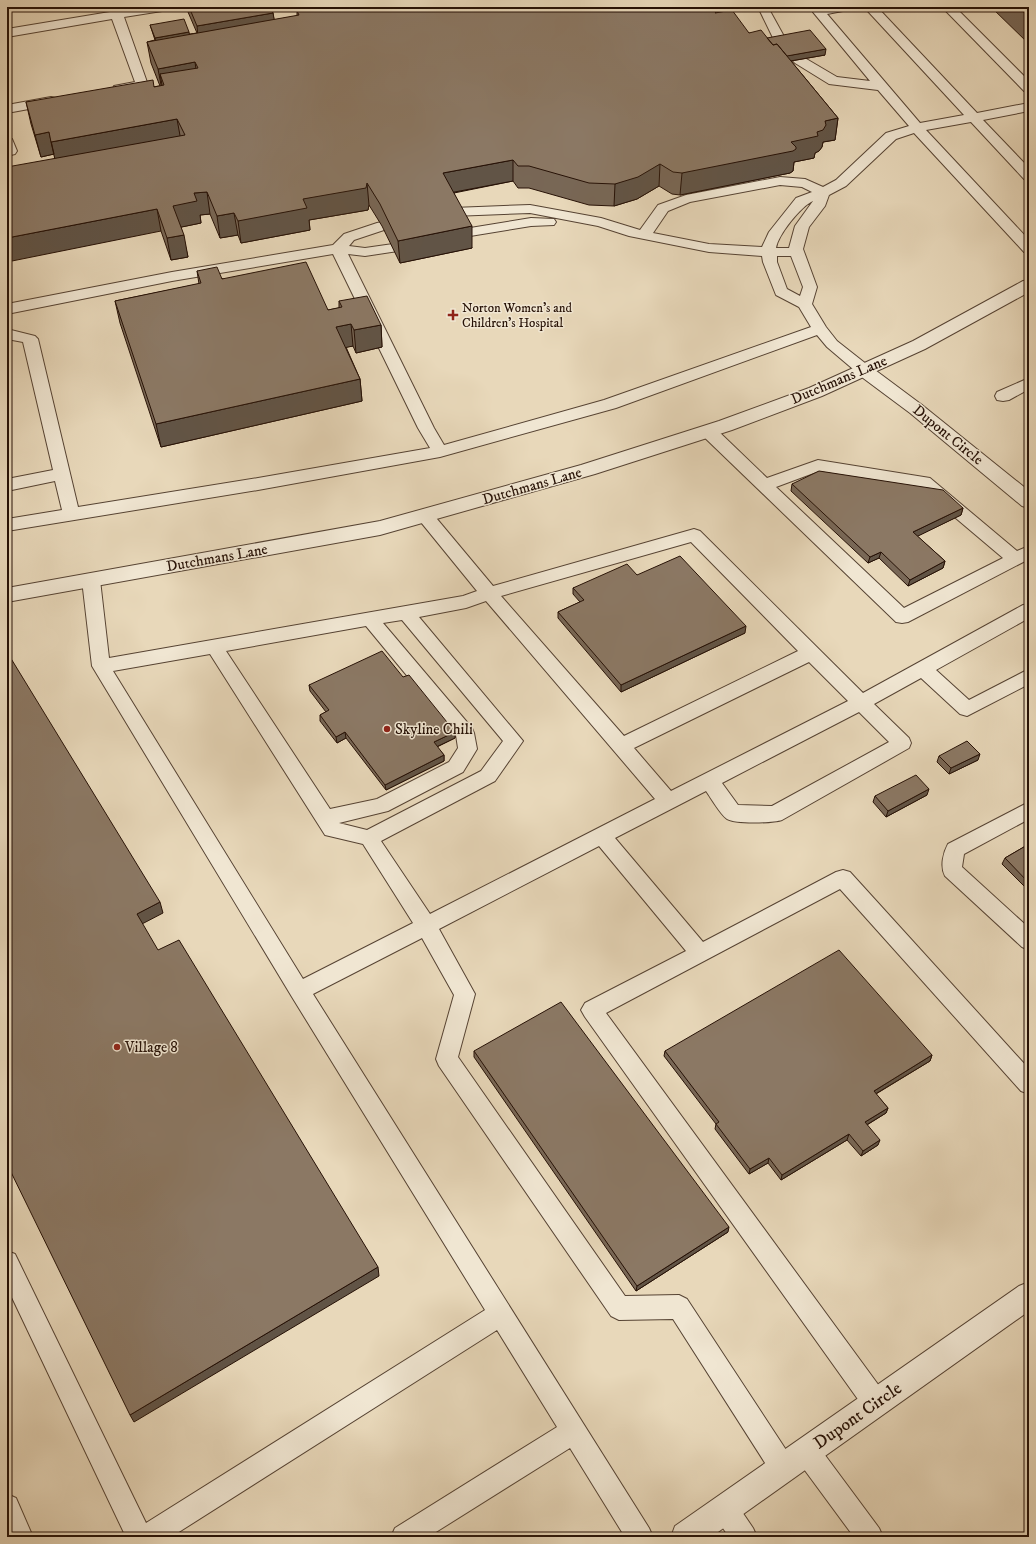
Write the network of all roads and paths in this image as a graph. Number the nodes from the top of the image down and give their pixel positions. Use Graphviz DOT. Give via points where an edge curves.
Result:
graph roads {
  1 [pos="162,7"];
  2 [pos="770,7"];
  3 [pos="844,7"];
  4 [pos="870,7"];
  5 [pos="948,7"];
  6 [pos="816,9"];
  7 [pos="117,15"];
  8 [pos="7,33"];
  9 [pos="881,86"];
  10 [pos="1029,88"];
  11 [pos="104,92"];
  12 [pos="67,98"];
  13 [pos="1029,107"];
  14 [pos="7,109"];
  15 [pos="975,118"];
  16 [pos="917,128"];
  17 [pos="7,142"];
  18 [pos="7,152"];
  19 [pos="1029,176"];
  20 [pos="823,193"];
  21 [pos="455,216"];
  22 [pos="383,229"];
  23 [pos="629,232"];
  24 [pos="464,233"];
  25 [pos="644,235"];
  26 [pos="338,248"];
  27 [pos="392,248"];
  28 [pos="1029,249"];
  29 [pos="770,252"];
  30 [pos="796,252"];
  31 [pos="1029,285"];
  32 [pos="805,304"];
  33 [pos="7,309"];
  34 [pos="820,329"];
  35 [pos="7,334"];
  36 [pos="865,371"];
  37 [pos="1029,383"];
  38 [pos="1003,396"];
  39 [pos="709,432"];
  40 [pos="440,452"];
  41 [pos="61,474"];
  42 [pos="7,485"];
  43 [pos="765,485"];
  44 [pos="1029,501"];
  45 [pos="71,514"];
  46 [pos="426,517"];
  47 [pos="7,525"];
  48 [pos="1022,556"];
  49 [pos="90,580"];
  50 [pos="489,593"];
  51 [pos="7,595"];
  52 [pos="1029,610"];
  53 [pos="406,613"];
  54 [pos="370,619"];
  55 [pos="214,646"];
  56 [pos="811,653"];
  57 [pos="101,666"];
  58 [pos="923,669"];
  59 [pos="1029,676"];
  60 [pos="861,703"];
  61 [pos="621,746"];
  62 [pos="709,781"];
  63 [pos="669,802"];
  64 [pos="1029,810"];
  65 [pos="325,818"];
  66 [pos="602,836"];
  67 [pos="368,838"];
  68 [pos="426,926"];
  69 [pos="1029,941"];
  70 [pos="700,953"];
  71 [pos="299,991"];
  72 [pos="1029,1084"];
  73 [pos="7,1262"];
  74 [pos="1029,1295"];
  75 [pos="500,1314"];
  76 [pos="876,1403"];
  77 [pos="574,1431"];
  78 [pos="807,1452"];
  79 [pos="783,1468"];
  80 [pos="7,1507"];
  81 [pos="725,1509"];
  82 [pos="20,1537"];
  83 [pos="139,1537"];
  84 [pos="148,1537"];
  85 [pos="404,1537"];
  86 [pos="640,1537"];
  87 [pos="686,1537"];
  88 [pos="744,1537"];
  89 [pos="870,1537"];
  1 -- 7 [label="lane"];
  2 -- 9 [label="lane" via="763,8 781,42 798,60 834,81"];
  3 -- 6 [label="lane"];
  4 -- 15 [label="lane"];
  5 -- 10 [label="lane"];
  6 -- 9 [label="lane"];
  7 -- 8 [label="lane"];
  7 -- 11 [label="lane" via="142,85"];
  9 -- 16 [label="lane"];
  12 -- 14 [label="lane"];
  13 -- 15 [label="lane"];
  15 -- 16 [label="lane"];
  15 -- 19 [label="lane"];
  16 -- 20 [label="lane" via="890,136 841,183"];
  16 -- 28 [label="lane"];
  17 -- 18 [label="lane" via="10,151"];
  20 -- 25 [label="lane" via="805,183 780,182 686,199 664,208"];
  20 -- 29 [label="lane" via="801,201 774,235"];
  20 -- 30 [label="lane" via="818,206 802,226"];
  21 -- 23 [label="lane" via="530,209 601,222"];
  22 -- 26 [label="lane"];
  23 -- 24 [label="lane" via="603,231 554,222 531,222"];
  23 -- 25 [label="lane"];
  25 -- 29 [label="lane" via="709,248"];
  26 -- 27 [label="lane" via="365,252"];
  26 -- 33 [label="lane" via="131,283"];
  26 -- 40 [label="lane"];
  29 -- 30 [label="lane"];
  29 -- 32 [label="lane" via="770,262 781,292"];
  30 -- 32 [label="lane" via="810,288"];
  31 -- 36 [label="street, Dutchmans Lane" via="983,312"];
  32 -- 34 [label="lane"];
  34 -- 36 [label="lane" via="832,344"];
  34 -- 40 [label="lane" via="610,404"];
  35 -- 41 [label="lane" via="30,339"];
  36 -- 39 [label="street, Dutchmans Lane"];
  36 -- 44 [label="street, Dupont Circle"];
  37 -- 38 [label="lane"];
  39 -- 43 [label="lane"];
  39 -- 46 [label="street, Dutchmans Lane"];
  40 -- 45 [label="lane"];
  41 -- 42 [label="lane"];
  41 -- 45 [label="lane"];
  43 -- 48 [label="lane" via="818,465 924,482"];
  43 -- 48 [label="lane" via="902,618"];
  45 -- 47 [label="lane"];
  46 -- 49 [label="street, Dutchmans Lane" via="373,529"];
  46 -- 50 [label="lane"];
  49 -- 51 [label="street, Dutchmans Lane"];
  49 -- 57 [label="lane"];
  50 -- 53 [label="lane" via="466,602"];
  50 -- 56 [label="lane" via="694,536"];
  50 -- 61 [label="lane"];
  52 -- 58 [label="lane"];
  53 -- 54 [label="lane"];
  53 -- 67 [label="lane" via="514,741 488,776"];
  54 -- 55 [label="lane"];
  54 -- 65 [label="lane" via="465,733 468,749 456,767 381,806"];
  55 -- 57 [label="lane"];
  55 -- 65 [label="lane"];
  56 -- 60 [label="lane"];
  56 -- 61 [label="lane"];
  57 -- 71 [label="lane"];
  58 -- 59 [label="lane" via="967,709"];
  58 -- 60 [label="lane"];
  60 -- 62 [label="lane"];
  60 -- 62 [label="lane" via="902,743 775,814 733,813"];
  61 -- 63 [label="lane"];
  62 -- 63 [label="lane"];
  63 -- 66 [label="lane"];
  64 -- 69 [label="lane" via="955,850 952,870"];
  65 -- 67 [label="lane" via="332,829"];
  66 -- 68 [label="lane"];
  66 -- 70 [label="lane"];
  67 -- 68 [label="lane"];
  68 -- 71 [label="lane"];
  68 -- 79 [label="lane" via="465,994 447,1059 619,1308 679,1307"];
  70 -- 72 [label="lane" via="843,878"];
  70 -- 76 [label="lane" via="592,1010"];
  71 -- 75 [label="lane"];
  73 -- 83 [label="lane"];
  74 -- 76 [label="street, Dupont Circle"];
  75 -- 77 [label="lane"];
  75 -- 84 [label="lane"];
  76 -- 78 [label="street, Dupont Circle"];
  77 -- 85 [label="lane"];
  77 -- 86 [label="lane"];
  78 -- 79 [label="street, Dupont Circle"];
  78 -- 89 [label="lane"];
  79 -- 81 [label="street, Dupont Circle"];
  80 -- 82 [label="lane"];
  81 -- 87 [label="street, Dupont Circle"];
  81 -- 88 [label="lane"];
}
